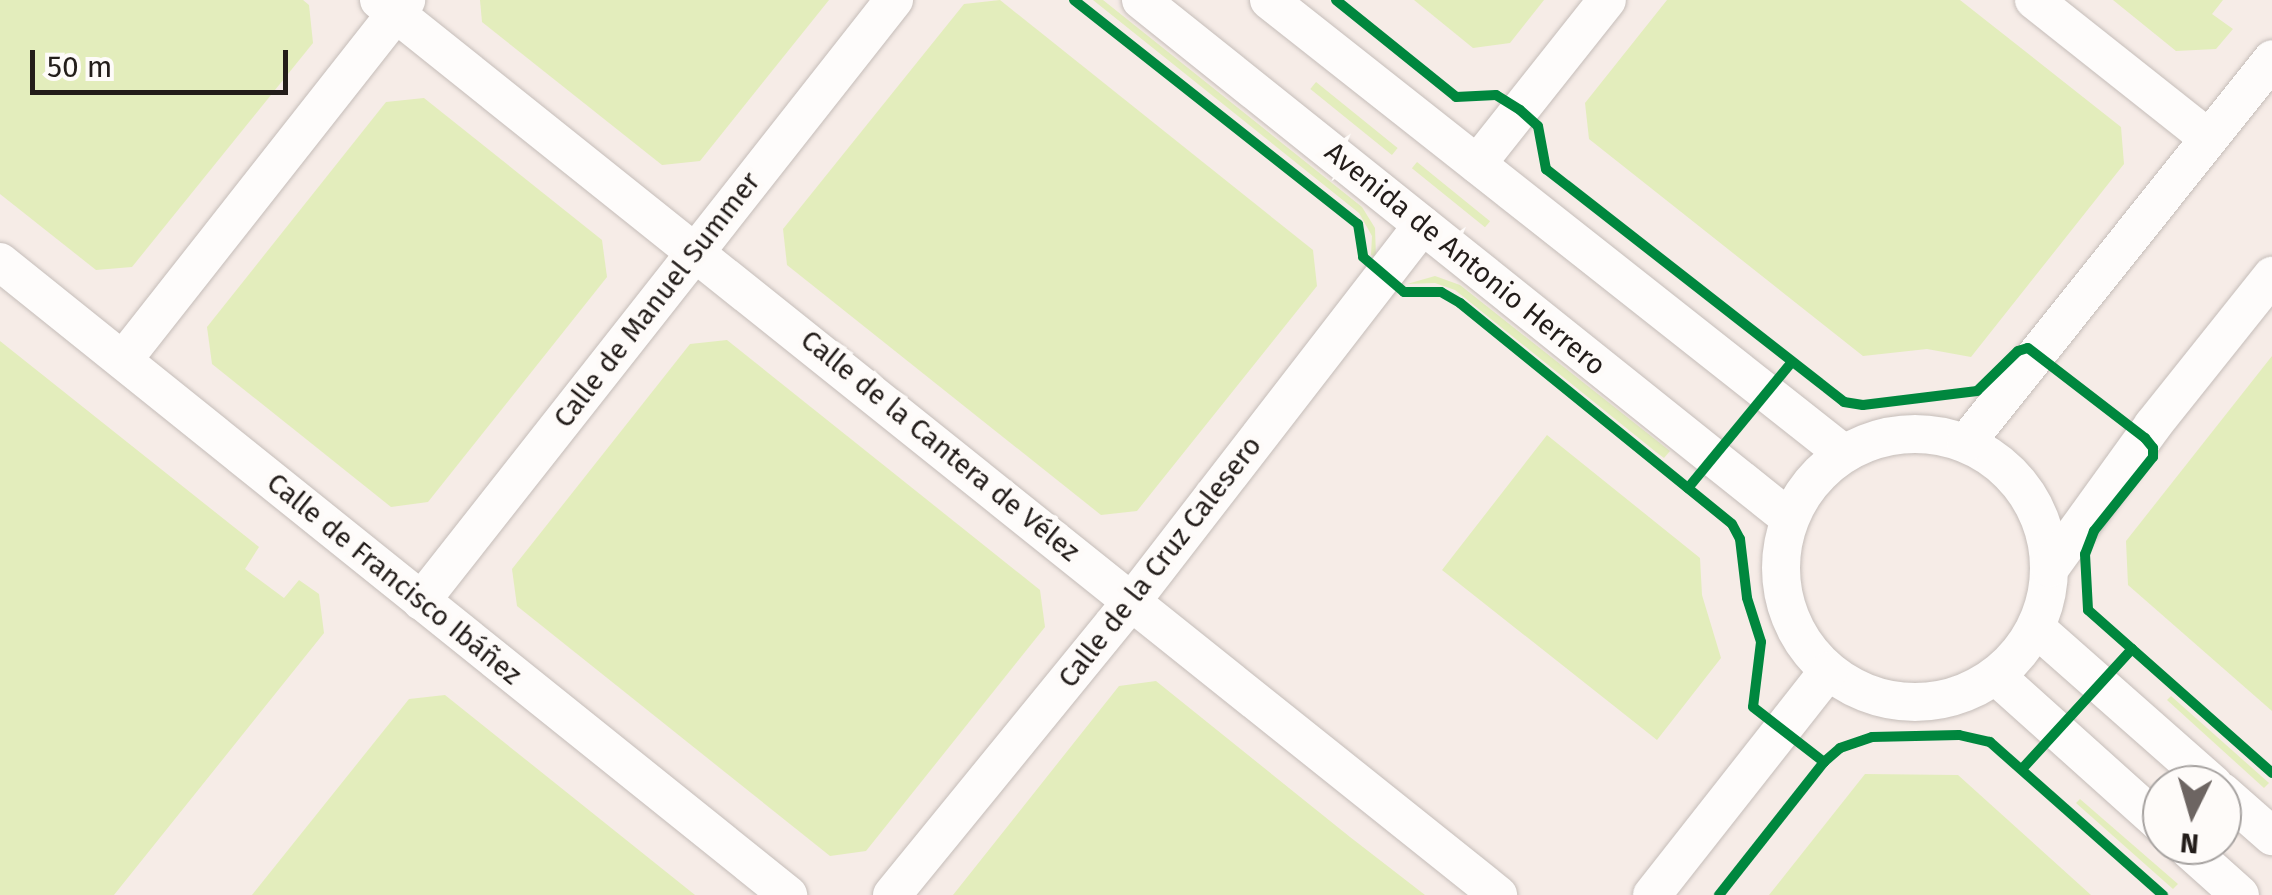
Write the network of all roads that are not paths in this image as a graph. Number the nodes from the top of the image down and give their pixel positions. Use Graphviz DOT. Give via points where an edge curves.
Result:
graph roads {
  1 [pos="894,0"];
  2 [pos="1141,0"];
  3 [pos="1269,0"];
  4 [pos="1606,0"];
  5 [pos="2034,0"];
  6 [pos="394,4"];
  7 [pos="2272,58"];
  8 [pos="2208,138"];
  9 [pos="1476,164"];
  10 [pos="1423,225"];
  11 [pos="696,251"];
  12 [pos="0,262"];
  13 [pos="2272,276"];
  14 [pos="122,360"];
  15 [pos="1966,442"];
  16 [pos="1843,453"];
  17 [pos="1790,518"];
  18 [pos="2050,568"];
  19 [pos="421,600"];
  20 [pos="1132,600"];
  21 [pos="2036,628"];
  22 [pos="1828,671"];
  23 [pos="1996,676"];
  24 [pos="2191,765"];
  25 [pos="2142,807"];
  26 [pos="2242,810"];
  27 [pos="2272,836"];
  28 [pos="2206,865"];
  29 [pos="788,895"];
  30 [pos="892,895"];
  31 [pos="1498,895"];
  32 [pos="1652,895"];
  33 [pos="2240,895"];
  1 -- 11 [label="street, Calle de Manuel Summer"];
  2 -- 10 [label="street, Avenida de Antonio Herrero"];
  3 -- 9 [label="street"];
  4 -- 9 [label="street"];
  5 -- 8 [label="street"];
  6 -- 11 [label="street, Calle de la Cantera de Vélez"];
  6 -- 14 [label="street"];
  7 -- 8 [label="street"];
  8 -- 15 [label="street"];
  9 -- 16 [label="street"];
  10 -- 17 [label="street, Avenida de Antonio Herrero"];
  10 -- 20 [label="street, Calle de la Cruz Calesero"];
  11 -- 19 [label="street, Calle de Manuel Summer"];
  11 -- 20 [label="street, Calle de la Cantera de Vélez"];
  12 -- 14 [label="street, Calle de Francisco Ibáñez"];
  13 -- 18 [label="street"];
  14 -- 19 [label="street, Calle de Francisco Ibáñez"];
  15 -- 16 [label="street" via="1924,433"];
  15 -- 18 [label="street" via="1994,458 2036,508"];
  16 -- 17 [label="street" via="1811,481"];
  17 -- 22 [label="street" via="1780,559 1784,600 1800,640"];
  18 -- 21 [label="street"];
  19 -- 29 [label="street, Calle de Francisco Ibáñez"];
  20 -- 30 [label="street, Calle de la Cruz Calesero"];
  20 -- 31 [label="street, Calle de la Cantera de Vélez"];
  21 -- 23 [label="street"];
  21 -- 24 [label="street"];
  22 -- 23 [label="street" via="1868,694 1911,702 1956,696"];
  22 -- 32 [label="street"];
  23 -- 25 [label="street"];
  26 -- 27 [label="street"];
  28 -- 33 [label="street"];
}
